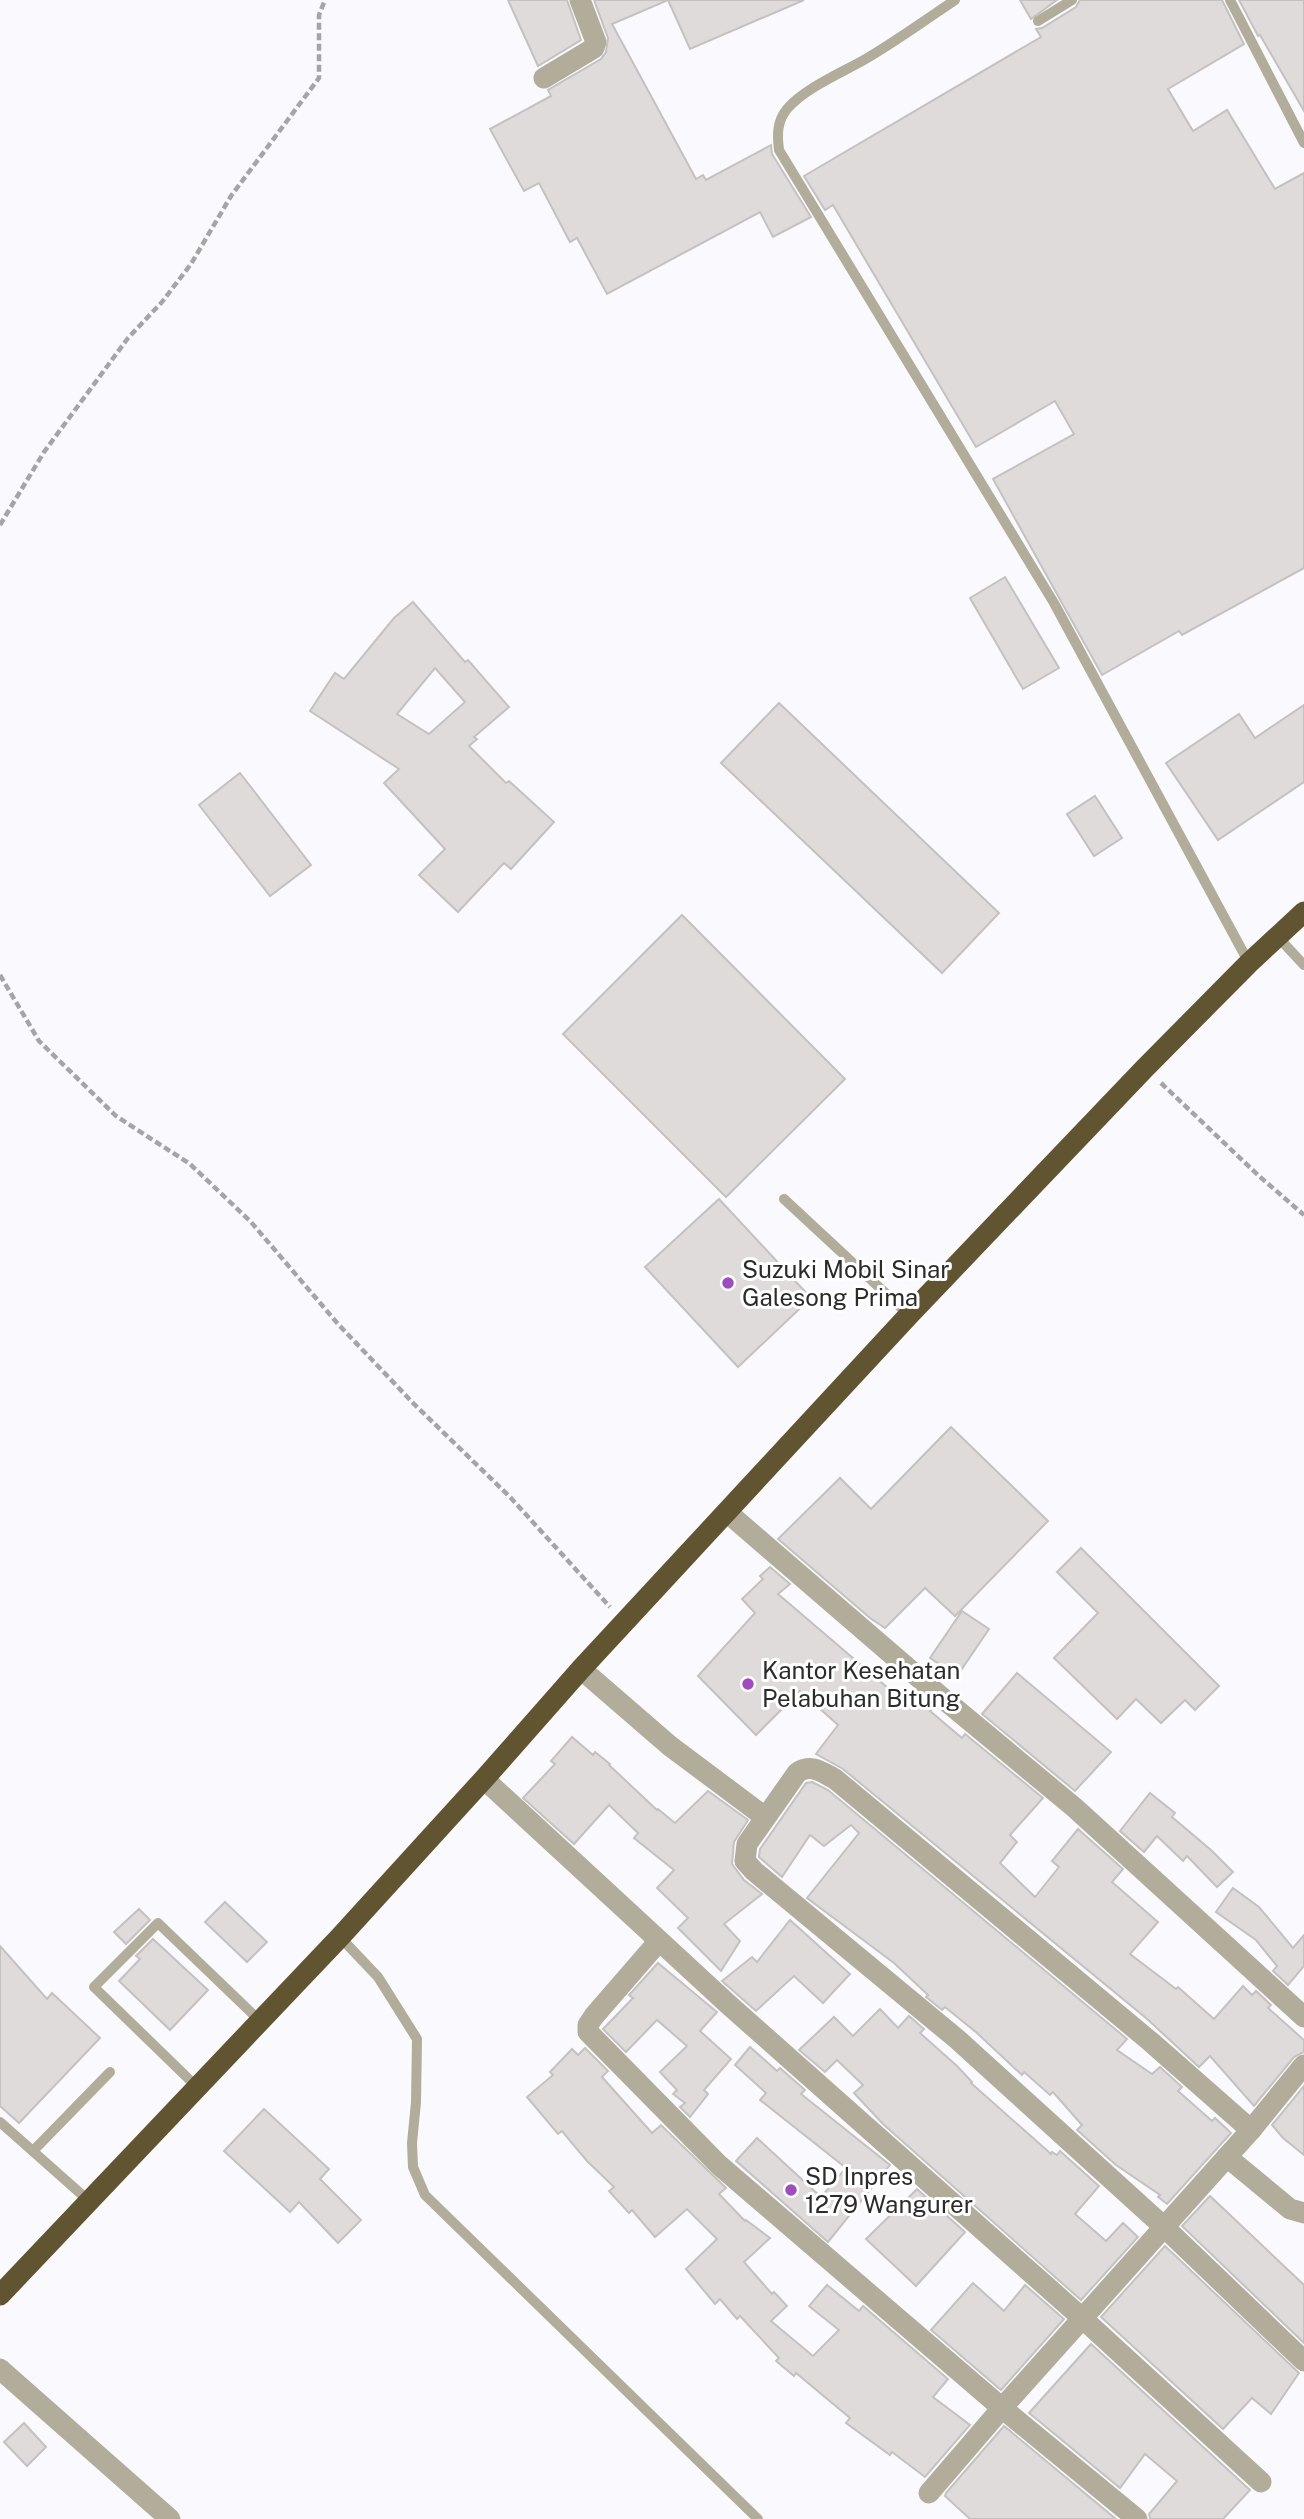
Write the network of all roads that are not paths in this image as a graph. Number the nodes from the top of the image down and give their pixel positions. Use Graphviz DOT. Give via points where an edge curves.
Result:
graph roads {
  1 [pos="580,0"];
  2 [pos="955,0"];
  3 [pos="1072,0"];
  4 [pos="1230,0"];
  5 [pos="1038,21"];
  6 [pos="544,78"];
  7 [pos="1304,143"];
  8 [pos="1304,912"];
  9 [pos="1277,936"];
  10 [pos="1249,963"];
  11 [pos="1304,965"];
  12 [pos="784,1199"];
  13 [pos="909,1315"];
  14 [pos="728,1513"];
  15 [pos="581,1669"];
  16 [pos="484,1779"];
  17 [pos="765,1818"];
  18 [pos="340,1937"];
  19 [pos="659,1941"];
  20 [pos="1304,2017"];
  21 [pos="260,2021"];
  22 [pos="1304,2064"];
  23 [pos="110,2072"];
  24 [pos="198,2088"];
  25 [pos="0,2122"];
  26 [pos="1251,2130"];
  27 [pos="33,2151"];
  28 [pos="1227,2157"];
  29 [pos="89,2202"];
  30 [pos="1304,2213"];
  31 [pos="1163,2226"];
  32 [pos="0,2295"];
  33 [pos="1082,2318"];
  34 [pos="1304,2361"];
  35 [pos="0,2368"];
  36 [pos="1002,2408"];
  37 [pos="1261,2482"];
  38 [pos="929,2493"];
  39 [pos="170,2519"];
  40 [pos="758,2519"];
  41 [pos="1137,2519"];
  1 -- 6 [label="street" via="596,42 594,48"];
  2 -- 10 [label="lane" via="798,98 779,125 779,150 1054,603"];
  3 -- 5 [label="lane"];
  4 -- 7 [label="lane"];
  8 -- 9 [label="highway"];
  9 -- 10 [label="highway"];
  9 -- 11 [label="lane"];
  10 -- 13 [label="highway"];
  12 -- 13 [label="lane"];
  13 -- 14 [label="highway"];
  14 -- 15 [label="highway"];
  14 -- 20 [label="street" via="1076,1808"];
  15 -- 16 [label="highway"];
  15 -- 17 [label="street" via="670,1746"];
  16 -- 18 [label="highway"];
  16 -- 19 [label="street"];
  17 -- 26 [label="street" via="804,1768 835,1779"];
  17 -- 31 [label="street" via="747,1844 748,1865 957,2039"];
  18 -- 21 [label="highway"];
  18 -- 40 [label="lane" via="378,1977 417,2039 413,2167 425,2195"];
  19 -- 33 [label="street"];
  19 -- 36 [label="street" via="594,2016 588,2032 719,2165"];
  21 -- 24 [label="highway"];
  21 -- 24 [label="lane" via="158,1923 94,1987"];
  22 -- 26 [label="street"];
  23 -- 27 [label="lane"];
  24 -- 29 [label="highway"];
  25 -- 27 [label="lane"];
  26 -- 28 [label="street"];
  27 -- 29 [label="lane"];
  28 -- 30 [label="street" via="1290,2208"];
  28 -- 31 [label="street"];
  29 -- 32 [label="highway"];
  31 -- 33 [label="street"];
  31 -- 34 [label="street"];
  33 -- 36 [label="street"];
  33 -- 37 [label="street"];
  35 -- 39 [label="street"];
  36 -- 38 [label="street"];
  36 -- 41 [label="street"];
}
